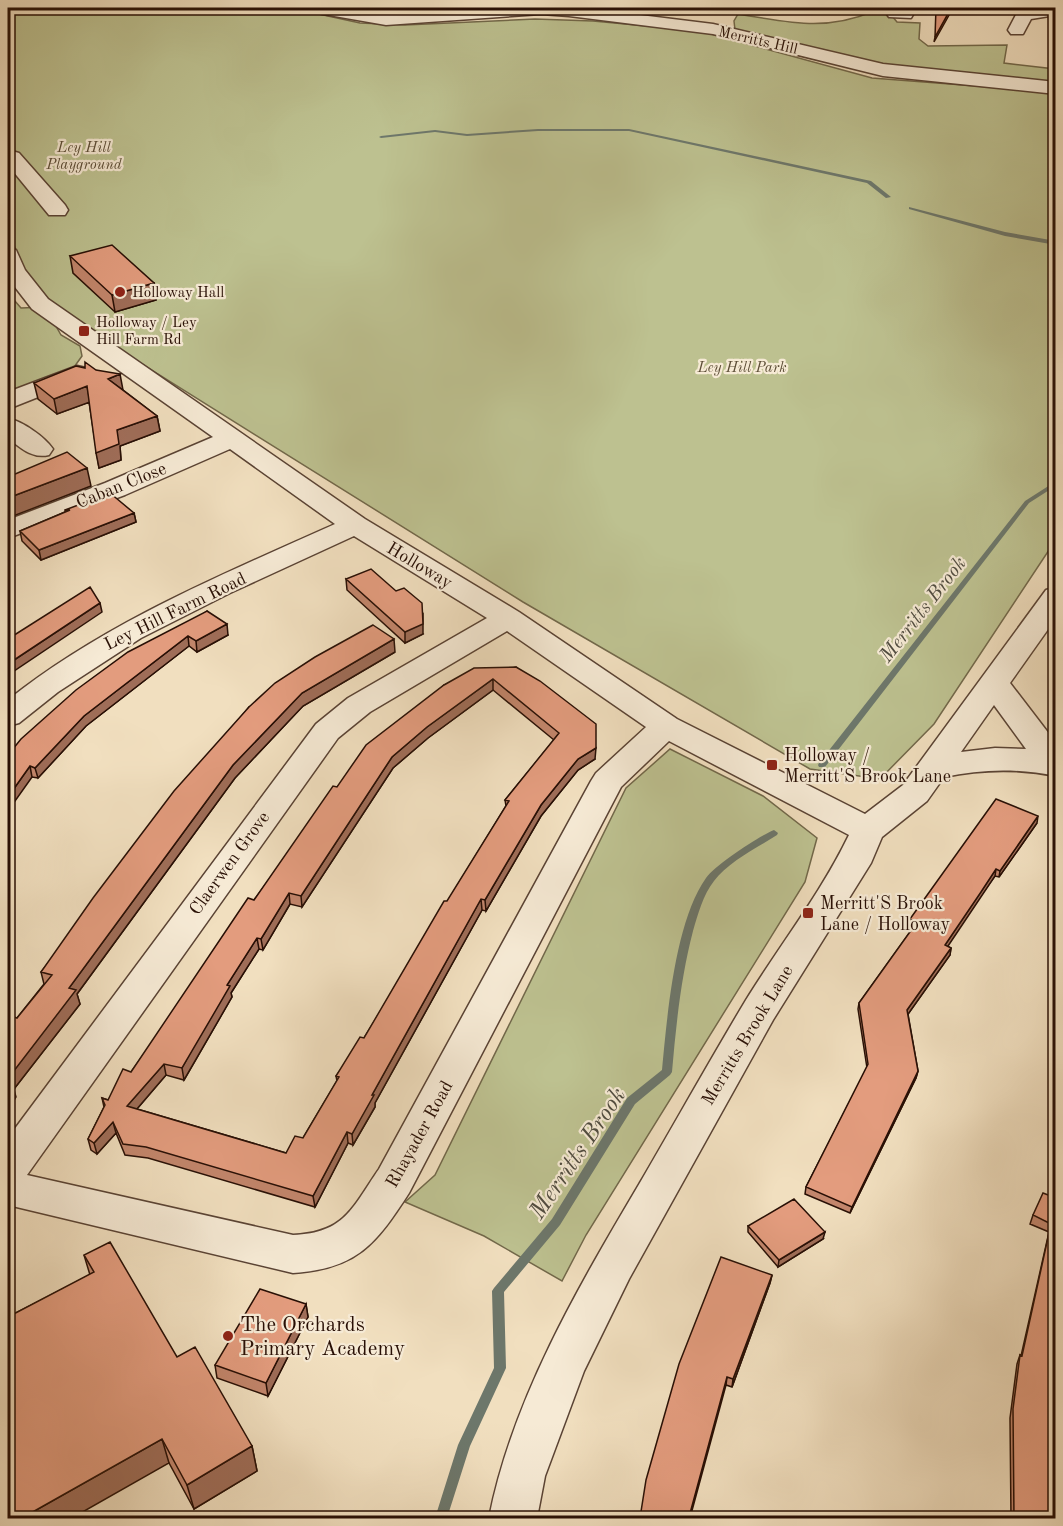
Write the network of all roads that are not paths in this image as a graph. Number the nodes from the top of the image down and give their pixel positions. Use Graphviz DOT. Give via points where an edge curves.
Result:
graph roads {
  1 [pos="317,8"];
  2 [pos="1056,10"];
  3 [pos="730,14"];
  4 [pos="713,29"];
  5 [pos="1017,30"];
  6 [pos="1056,88"];
  7 [pos="12,135"];
  8 [pos="10,158"];
  9 [pos="57,210"];
  10 [pos="8,256"];
  11 [pos="113,356"];
  12 [pos="8,401"];
  13 [pos="8,426"];
  14 [pos="233,438"];
  15 [pos="40,449"];
  16 [pos="355,525"];
  17 [pos="8,530"];
  18 [pos="1056,596"];
  19 [pos="508,618"];
  20 [pos="994,683"];
  21 [pos="8,716"];
  22 [pos="666,726"];
  23 [pos="1055,765"];
  24 [pos="935,768"];
  25 [pos="868,830"];
  26 [pos="8,1169"];
  27 [pos="8,1188"];
  28 [pos="513,1518"];
  1 -- 4 [label="street, Merritts Hill" via="386,20 541,9"];
  2 -- 5 [label="street" via="1024,15"];
  3 -- 4 [label="street"];
  4 -- 6 [label="street, Merritts Hill" via="884,70"];
  7 -- 8 [label="street" via="27,147"];
  8 -- 9 [label="street"];
  10 -- 11 [label="street, Holloway" via="14,271 40,304"];
  11 -- 12 [label="street"];
  11 -- 14 [label="street, Holloway"];
  13 -- 15 [label="street"];
  14 -- 16 [label="street, Holloway"];
  14 -- 17 [label="street, Caban Close"];
  16 -- 19 [label="street, Holloway"];
  16 -- 21 [label="street, Ley Hill Farm Road" via="179,606 93,651 34,692"];
  18 -- 20 [label="street, Merritts Brook Lane"];
  19 -- 22 [label="street, Holloway"];
  19 -- 26 [label="street, Claerwen Grove" via="359,705 327,730"];
  20 -- 23 [label="street"];
  20 -- 24 [label="street, Merritts Brook Lane"];
  22 -- 25 [label="street, Holloway"];
  22 -- 27 [label="street, Rhayader Road" via="608,781 394,1181 362,1228 343,1246 316,1254 293,1254"];
  23 -- 24 [label="street" via="1013,757"];
  24 -- 25 [label="street, Merritts Brook Lane" via="915,793"];
  25 -- 28 [label="street, Merritts Brook Lane" via="853,863 760,1010 614,1266 563,1366 521,1476"];
}
